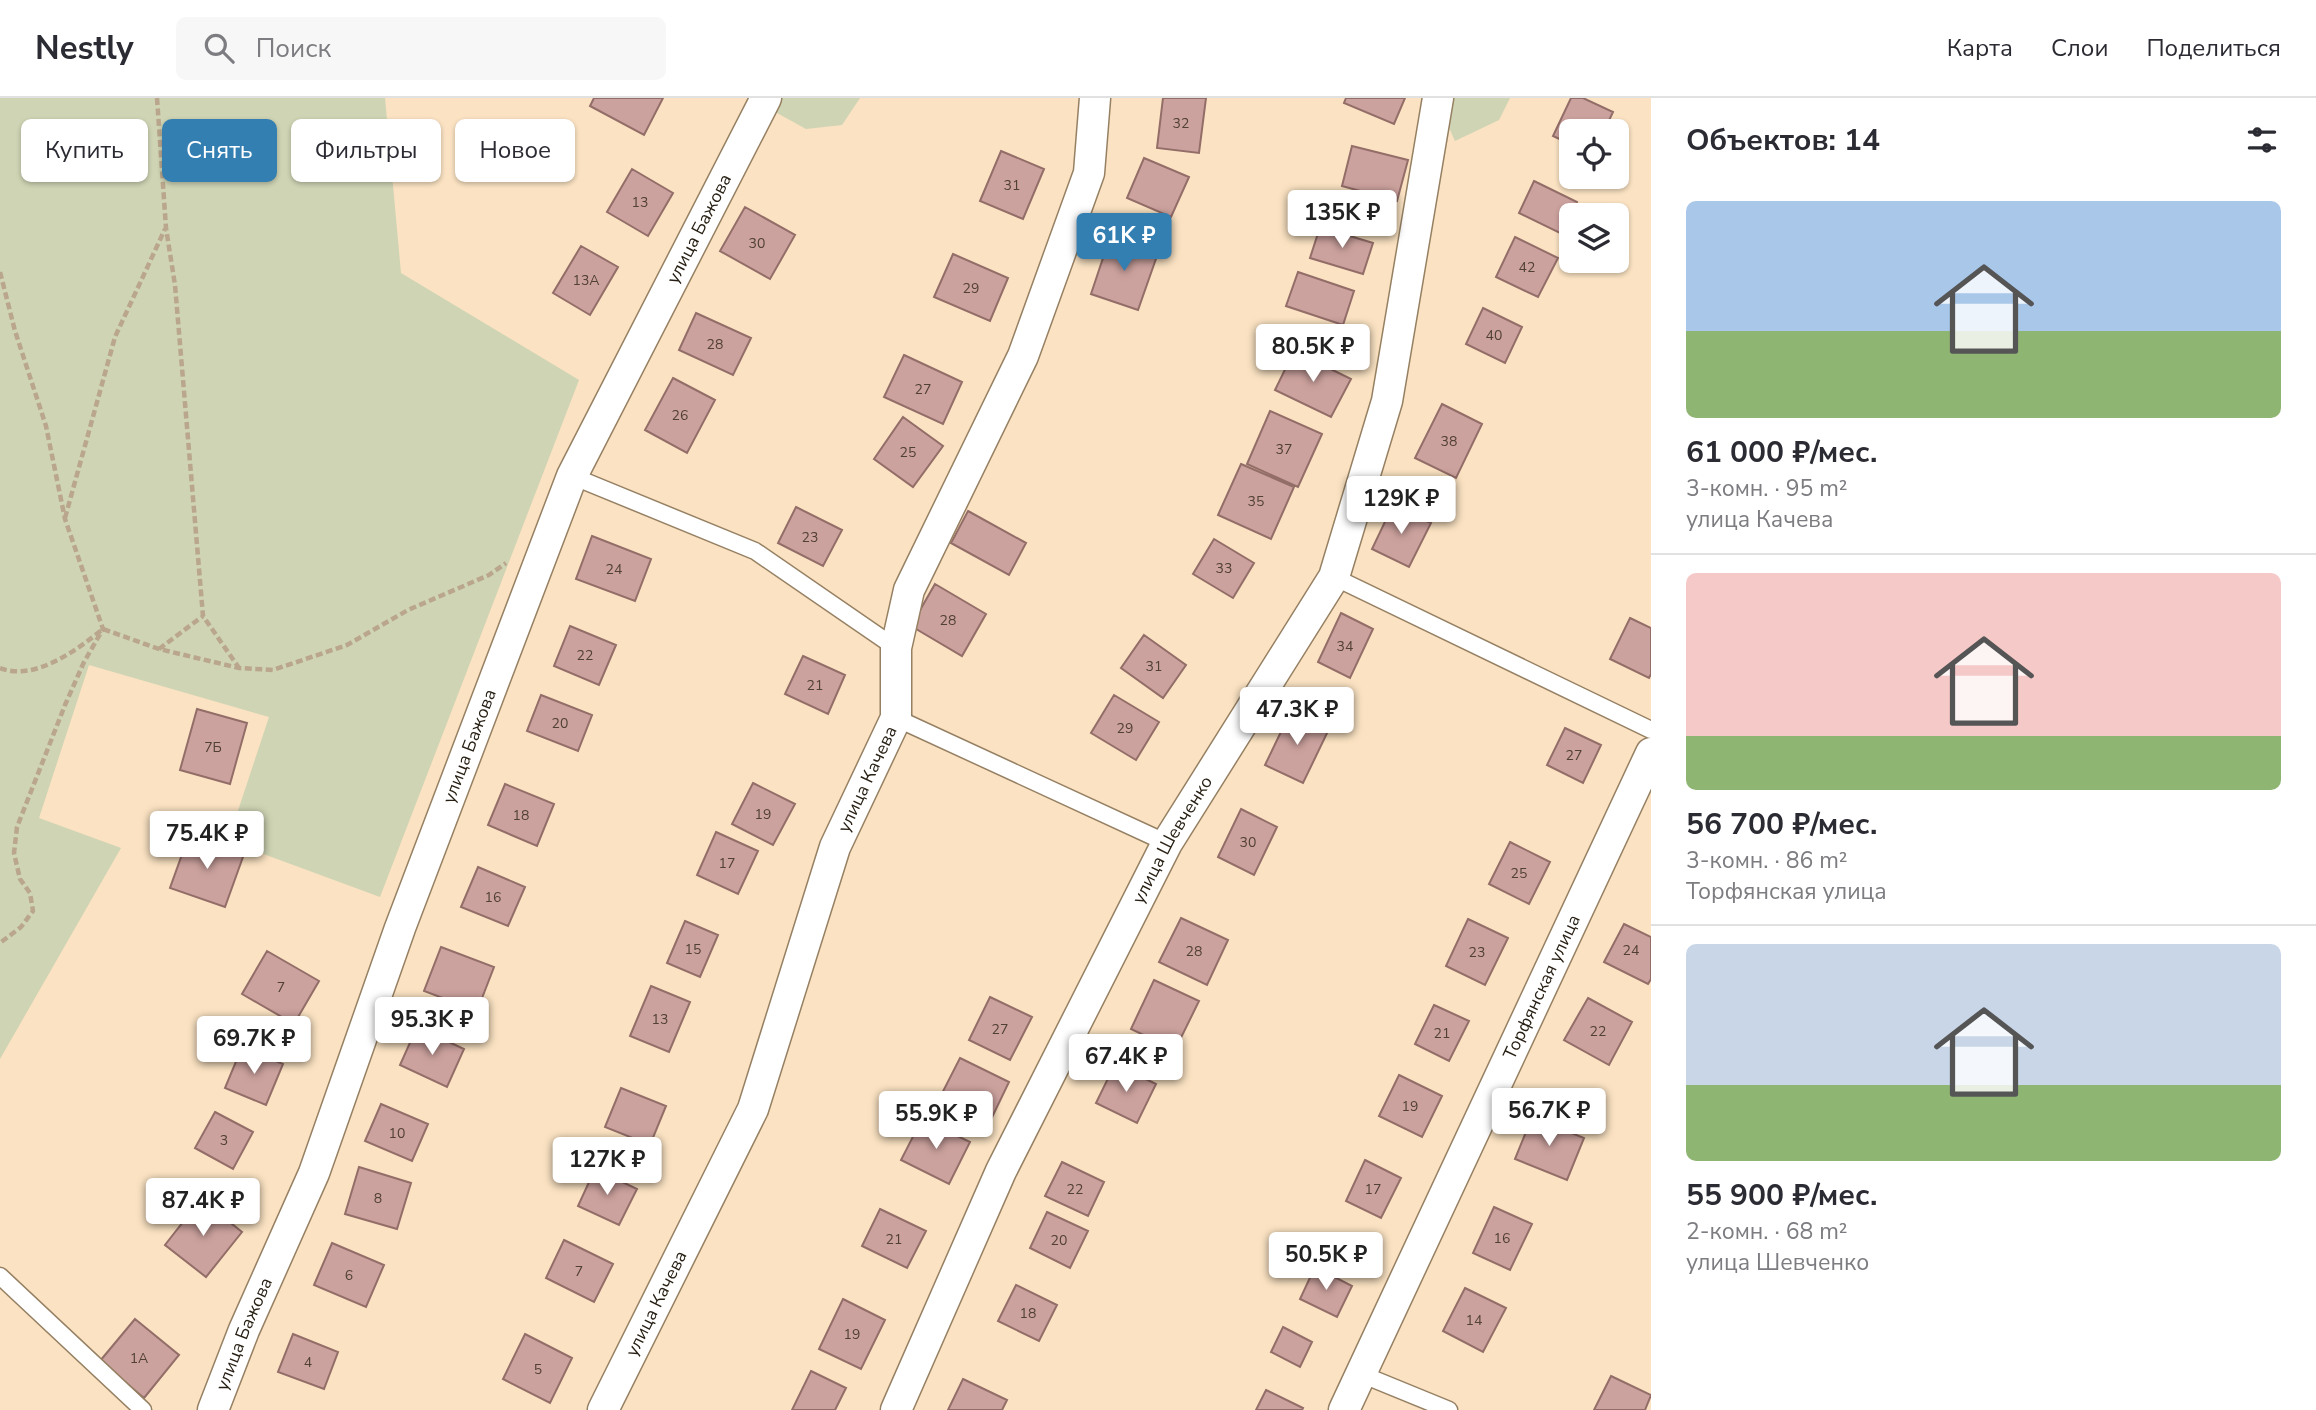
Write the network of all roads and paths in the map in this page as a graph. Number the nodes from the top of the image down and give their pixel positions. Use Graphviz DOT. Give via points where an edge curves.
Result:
graph roads {
  1 [pos="157,98"];
  2 [pos="766,98"];
  3 [pos="1095,98"];
  4 [pos="1438,98"];
  5 [pos="166,228"];
  6 [pos="0,272"];
  7 [pos="572,476"];
  8 [pos="65,519"];
  9 [pos="510,560"];
  10 [pos="1334,577"];
  11 [pos="203,616"];
  12 [pos="103,629"];
  13 [pos="896,648"];
  14 [pos="159,649"];
  15 [pos="0,668"];
  16 [pos="239,668"];
  17 [pos="897,718"];
  18 [pos="1651,730"];
  19 [pos="1651,753"];
  20 [pos="1167,843"];
  21 [pos="0,943"];
  22 [pos="0,1276"];
  23 [pos="1361,1374"];
  24 [pos="143,1410"];
  25 [pos="213,1410"];
  26 [pos="603,1410"];
  27 [pos="896,1410"];
  28 [pos="1344,1410"];
  29 [pos="1449,1410"];
  1 -- 5 [label="path"];
  2 -- 7 [label="street, улица Бажова"];
  3 -- 13 [label="street, улица Качева" via="1088,173 1023,356 909,590"];
  4 -- 10 [label="street, улица Шевченко" via="1387,401"];
  5 -- 8 [label="path" via="115,337"];
  5 -- 11 [label="path" via="175,285"];
  6 -- 8 [label="path" via="46,426"];
  7 -- 13 [label="lane" via="755,551"];
  7 -- 25 [label="street, улица Бажова" via="400,928 314,1173"];
  8 -- 12 [label="path"];
  9 -- 16 [label="path" via="489,575 408,610 347,645 273,670"];
  10 -- 18 [label="lane"];
  10 -- 20 [label="street, улица Шевченко"];
  11 -- 14 [label="path"];
  11 -- 16 [label="path"];
  12 -- 14 [label="path"];
  12 -- 15 [label="path" via="71,654 40,667 9,672"];
  12 -- 21 [label="path" via="65,705 17,827 14,853 33,911"];
  13 -- 17 [label="street, улица Качева"];
  14 -- 16 [label="path"];
  17 -- 20 [label="lane"];
  17 -- 26 [label="street, улица Качева" via="835,846 753,1109"];
  19 -- 23 [label="street, Торфянская улица"];
  20 -- 27 [label="street, улица Шевченко" via="1001,1171"];
  22 -- 24 [label="lane"];
  23 -- 28 [label="street, Торфянская улица"];
  23 -- 29 [label="lane"];
}
